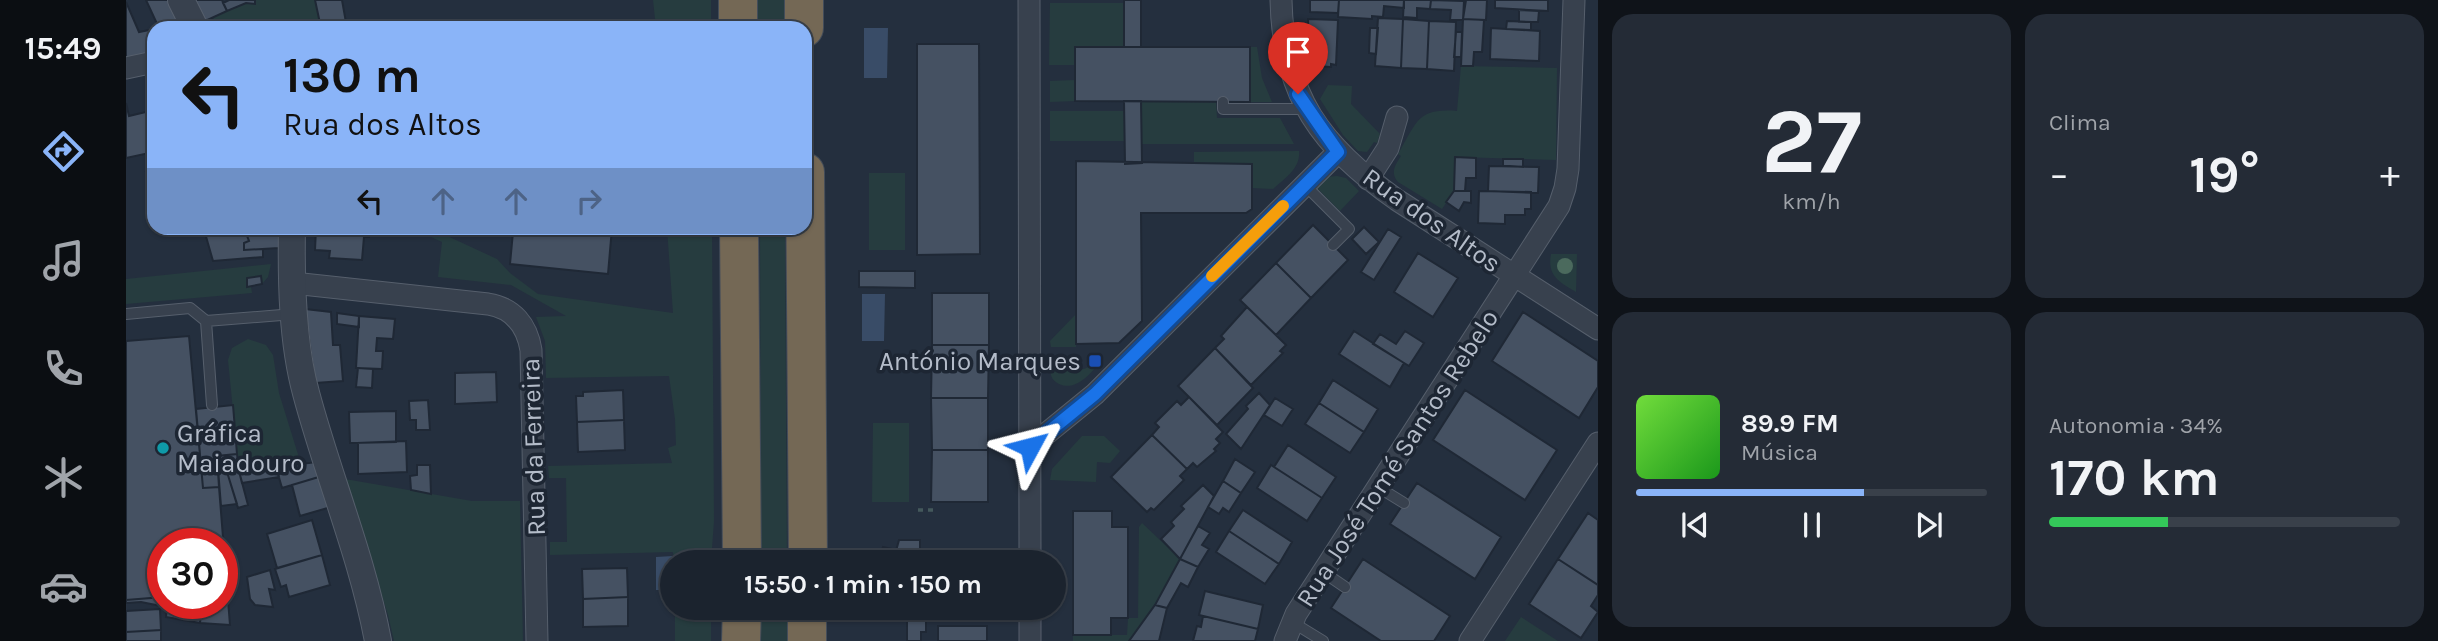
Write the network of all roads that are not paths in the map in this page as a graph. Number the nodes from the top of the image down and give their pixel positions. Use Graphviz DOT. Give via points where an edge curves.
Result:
graph roads {
  1 [pos="181,0"];
  2 [pos="738,0"];
  3 [pos="804,0"];
  4 [pos="1030,0"];
  5 [pos="1281,0"];
  6 [pos="1574,0"];
  7 [pos="192,21"];
  8 [pos="738,21"];
  9 [pos="804,21"];
  10 [pos="147,64"];
  11 [pos="126,68"];
  12 [pos="1223,102"];
  13 [pos="1307,109"];
  14 [pos="1397,117"];
  15 [pos="1338,152"];
  16 [pos="1368,179"];
  17 [pos="1304,184"];
  18 [pos="292,235"];
  19 [pos="739,235"];
  20 [pos="805,235"];
  21 [pos="1333,245"];
  22 [pos="1514,277"];
  23 [pos="293,284"];
  24 [pos="126,314"];
  25 [pos="294,314"];
  26 [pos="206,321"];
  27 [pos="1598,330"];
  28 [pos="212,405"];
  29 [pos="1598,443"];
  30 [pos="1030,447"];
  31 [pos="1378,487"];
  32 [pos="1404,503"];
  33 [pos="742,550"];
  34 [pos="808,550"];
  35 [pos="1030,550"];
  36 [pos="1323,572"];
  37 [pos="1345,587"];
  38 [pos="742,620"];
  39 [pos="807,620"];
  40 [pos="1030,620"];
  41 [pos="1289,631"];
  42 [pos="377,641"];
  43 [pos="537,641"];
  44 [pos="741,641"];
  45 [pos="807,641"];
  46 [pos="1030,641"];
  47 [pos="1323,641"];
  48 [pos="1470,641"];
  1 -- 7 [label="street"];
  2 -- 8 [label="highway"];
  3 -- 9 [label="highway"];
  4 -- 30 [label="street"];
  5 -- 13 [label="street, Rua dos Altos" via="1286,55"];
  6 -- 22 [label="street, Rua José Tomé Santos Rebelo" via="1566,188"];
  10 -- 11 [label="street"];
  12 -- 13 [label="lane" via="1223,109"];
  13 -- 15 [label="street, Rua dos Altos"];
  14 -- 16 [label="street" via="1388,148"];
  15 -- 16 [label="street, Rua dos Altos"];
  15 -- 17 [label="street"];
  16 -- 22 [label="street, Rua dos Altos"];
  17 -- 21 [label="lane" via="1349,229"];
  17 -- 30 [label="street" via="1095,394"];
  18 -- 23 [label="street"];
  19 -- 33 [label="highway"];
  20 -- 34 [label="highway"];
  22 -- 27 [label="street, Rua dos Altos"];
  22 -- 31 [label="street, Rua José Tomé Santos Rebelo"];
  23 -- 25 [label="street"];
  23 -- 43 [label="street, Rua da Ferreira" via="488,303 504,308 522,323 531,350"];
  24 -- 26 [label="lane" via="190,308"];
  25 -- 26 [label="lane"];
  25 -- 42 [label="street" via="306,392"];
  26 -- 28 [label="lane"];
  29 -- 48 [label="street"];
  30 -- 35 [label="street"];
  31 -- 32 [label="lane"];
  31 -- 36 [label="street, Rua José Tomé Santos Rebelo"];
  36 -- 37 [label="lane"];
  36 -- 41 [label="street, Rua José Tomé Santos Rebelo"];
  38 -- 44 [label="highway"];
  39 -- 45 [label="highway"];
  40 -- 46 [label="street"];
  41 -- 47 [label="lane"];
}
